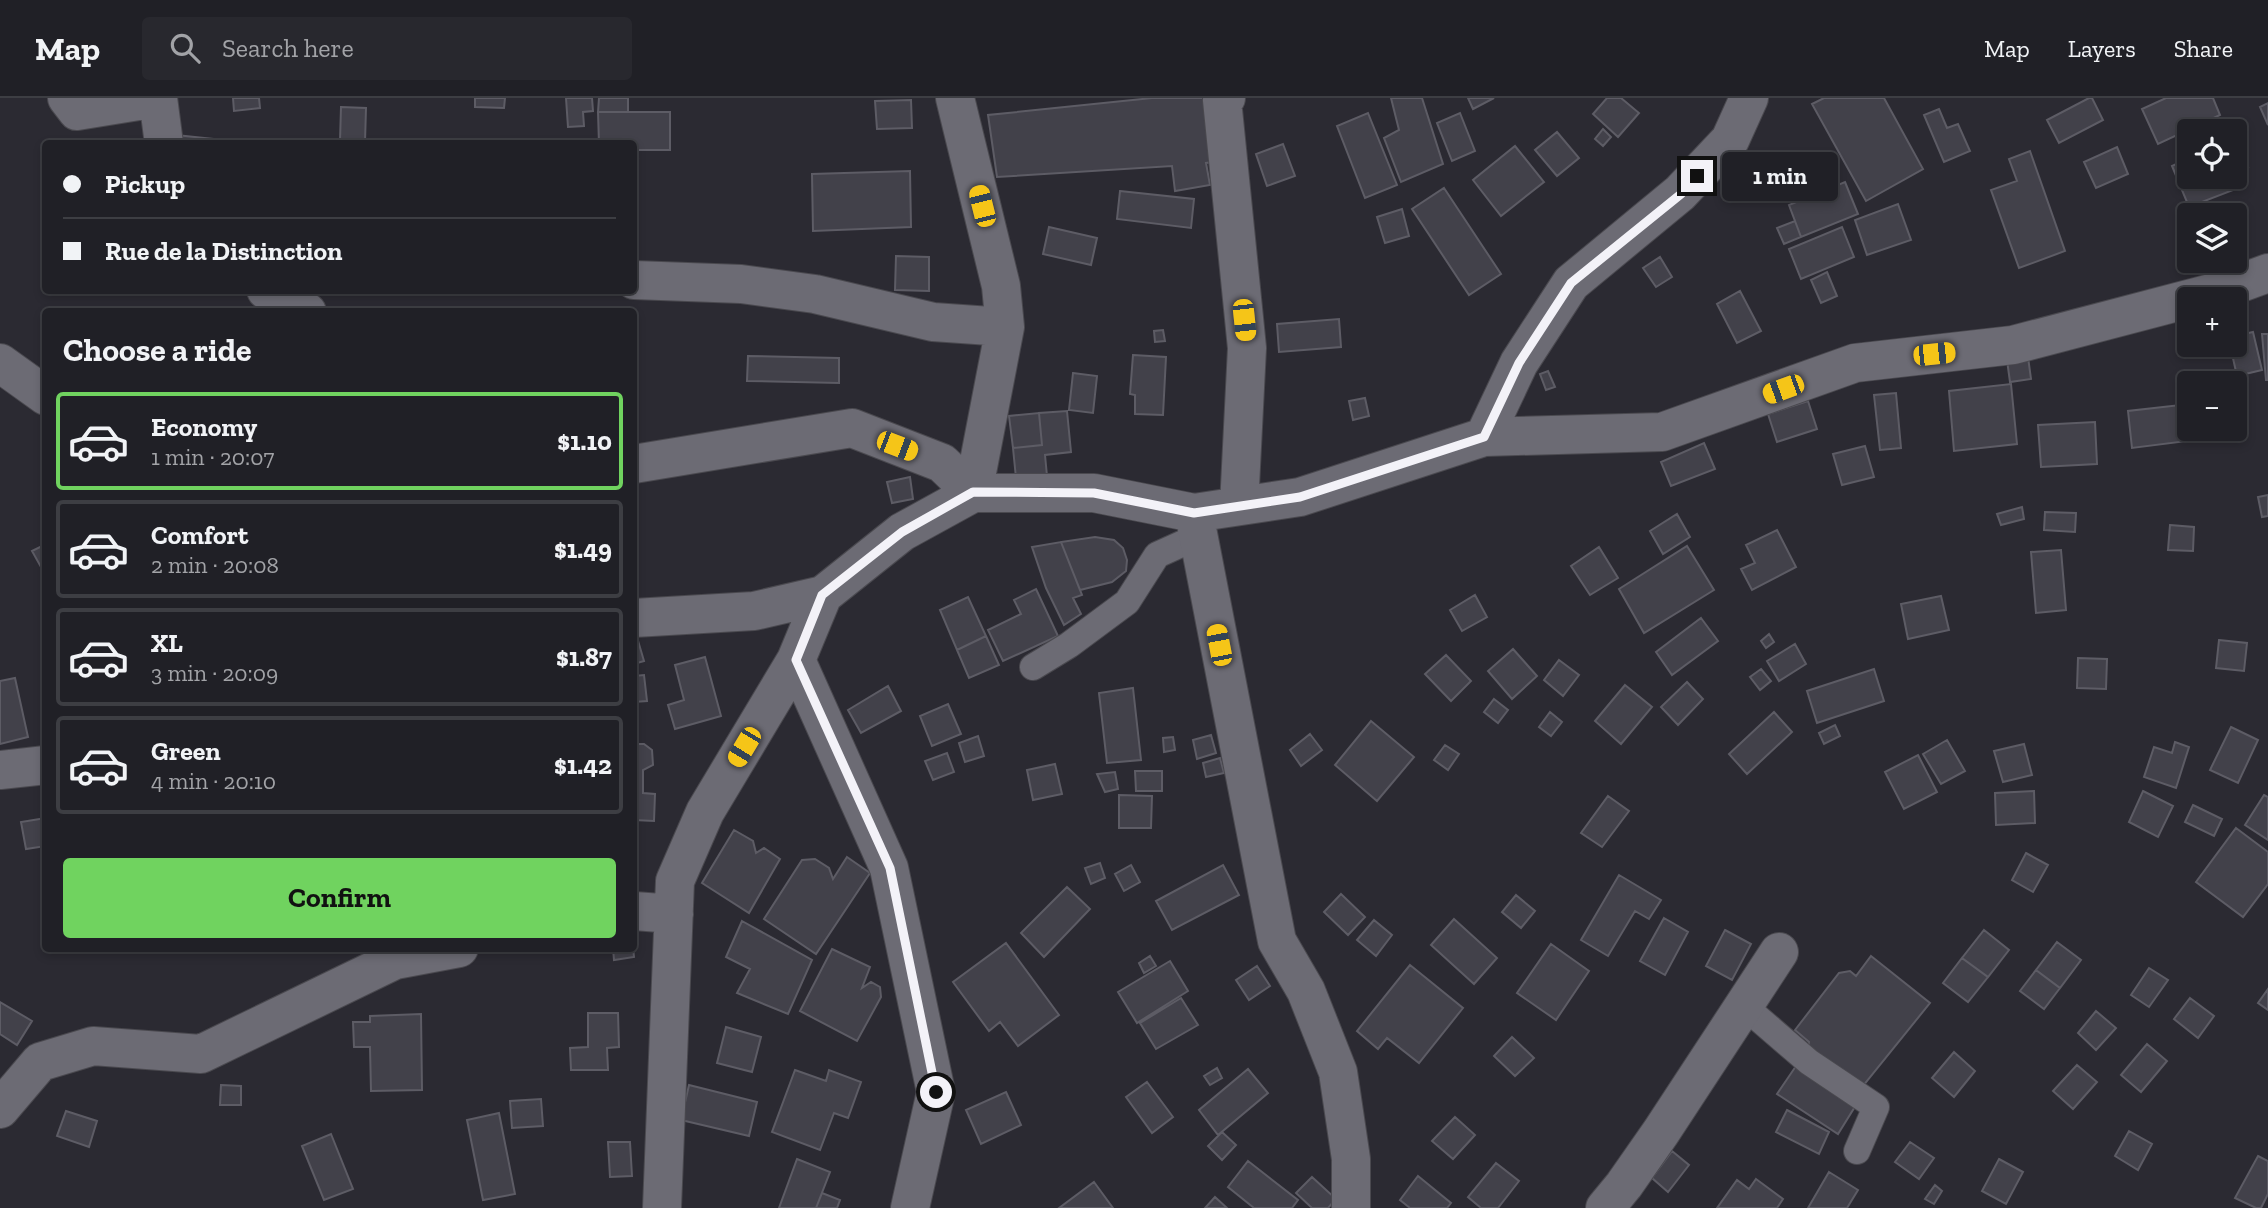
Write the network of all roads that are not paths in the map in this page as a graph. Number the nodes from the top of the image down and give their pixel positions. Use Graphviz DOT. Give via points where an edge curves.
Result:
graph roads {
  1 [pos="66,98"];
  2 [pos="157,98"];
  3 [pos="955,98"];
  4 [pos="1749,98"];
  5 [pos="1223,99"];
  6 [pos="163,140"];
  7 [pos="2268,273"];
  8 [pos="637,280"];
  9 [pos="273,294"];
  10 [pos="300,308"];
  11 [pos="1005,327"];
  12 [pos="0,363"];
  13 [pos="42,393"];
  14 [pos="1484,437"];
  15 [pos="637,464"];
  16 [pos="973,492"];
  17 [pos="1239,506"];
  18 [pos="1196,525"];
  19 [pos="822,595"];
  20 [pos="637,618"];
  21 [pos="796,660"];
  22 [pos="1033,667"];
  23 [pos="42,765"];
  24 [pos="0,770"];
  25 [pos="637,911"];
  26 [pos="674,914"];
  27 [pos="438,952"];
  28 [pos="1779,952"];
  29 [pos="1744,1006"];
  30 [pos="0,1110"];
  31 [pos="1857,1151"];
  32 [pos="662,1208"];
  33 [pos="910,1208"];
  34 [pos="1351,1208"];
  35 [pos="1605,1208"];
  1 -- 2 [label="street" via="77,111"];
  2 -- 6 [label="street"];
  3 -- 11 [label="street" via="1001,286"];
  4 -- 14 [label="street" via="1730,139 1681,194 1571,283 1519,363"];
  5 -- 17 [label="street" via="1247,348"];
  7 -- 14 [label="street" via="2219,291 2013,345 1855,363 1662,432"];
  8 -- 11 [label="street" via="741,284 815,294 933,322"];
  9 -- 10 [label="street"];
  11 -- 16 [label="street"];
  12 -- 13 [label="street"];
  14 -- 17 [label="street" via="1300,497"];
  15 -- 16 [label="street" via="852,428 942,463"];
  16 -- 18 [label="street" via="1094,493"];
  16 -- 19 [label="street" via="902,532"];
  17 -- 18 [label="street"];
  18 -- 22 [label="lane" via="1157,555 1128,602"];
  18 -- 34 [label="street" via="1277,941 1306,991 1338,1072 1351,1159"];
  19 -- 20 [label="street" via="754,611"];
  19 -- 21 [label="street"];
  21 -- 26 [label="street" via="705,812 675,881"];
  21 -- 33 [label="street" via="890,868 936,1092"];
  23 -- 24 [label="street"];
  25 -- 26 [label="street"];
  26 -- 32 [label="street"];
  27 -- 30 [label="street" via="395,960 201,1054 93,1046 40,1062"];
  28 -- 29 [label="street"];
  29 -- 31 [label="lane" via="1810,1062 1876,1107"];
  29 -- 35 [label="street"];
}
